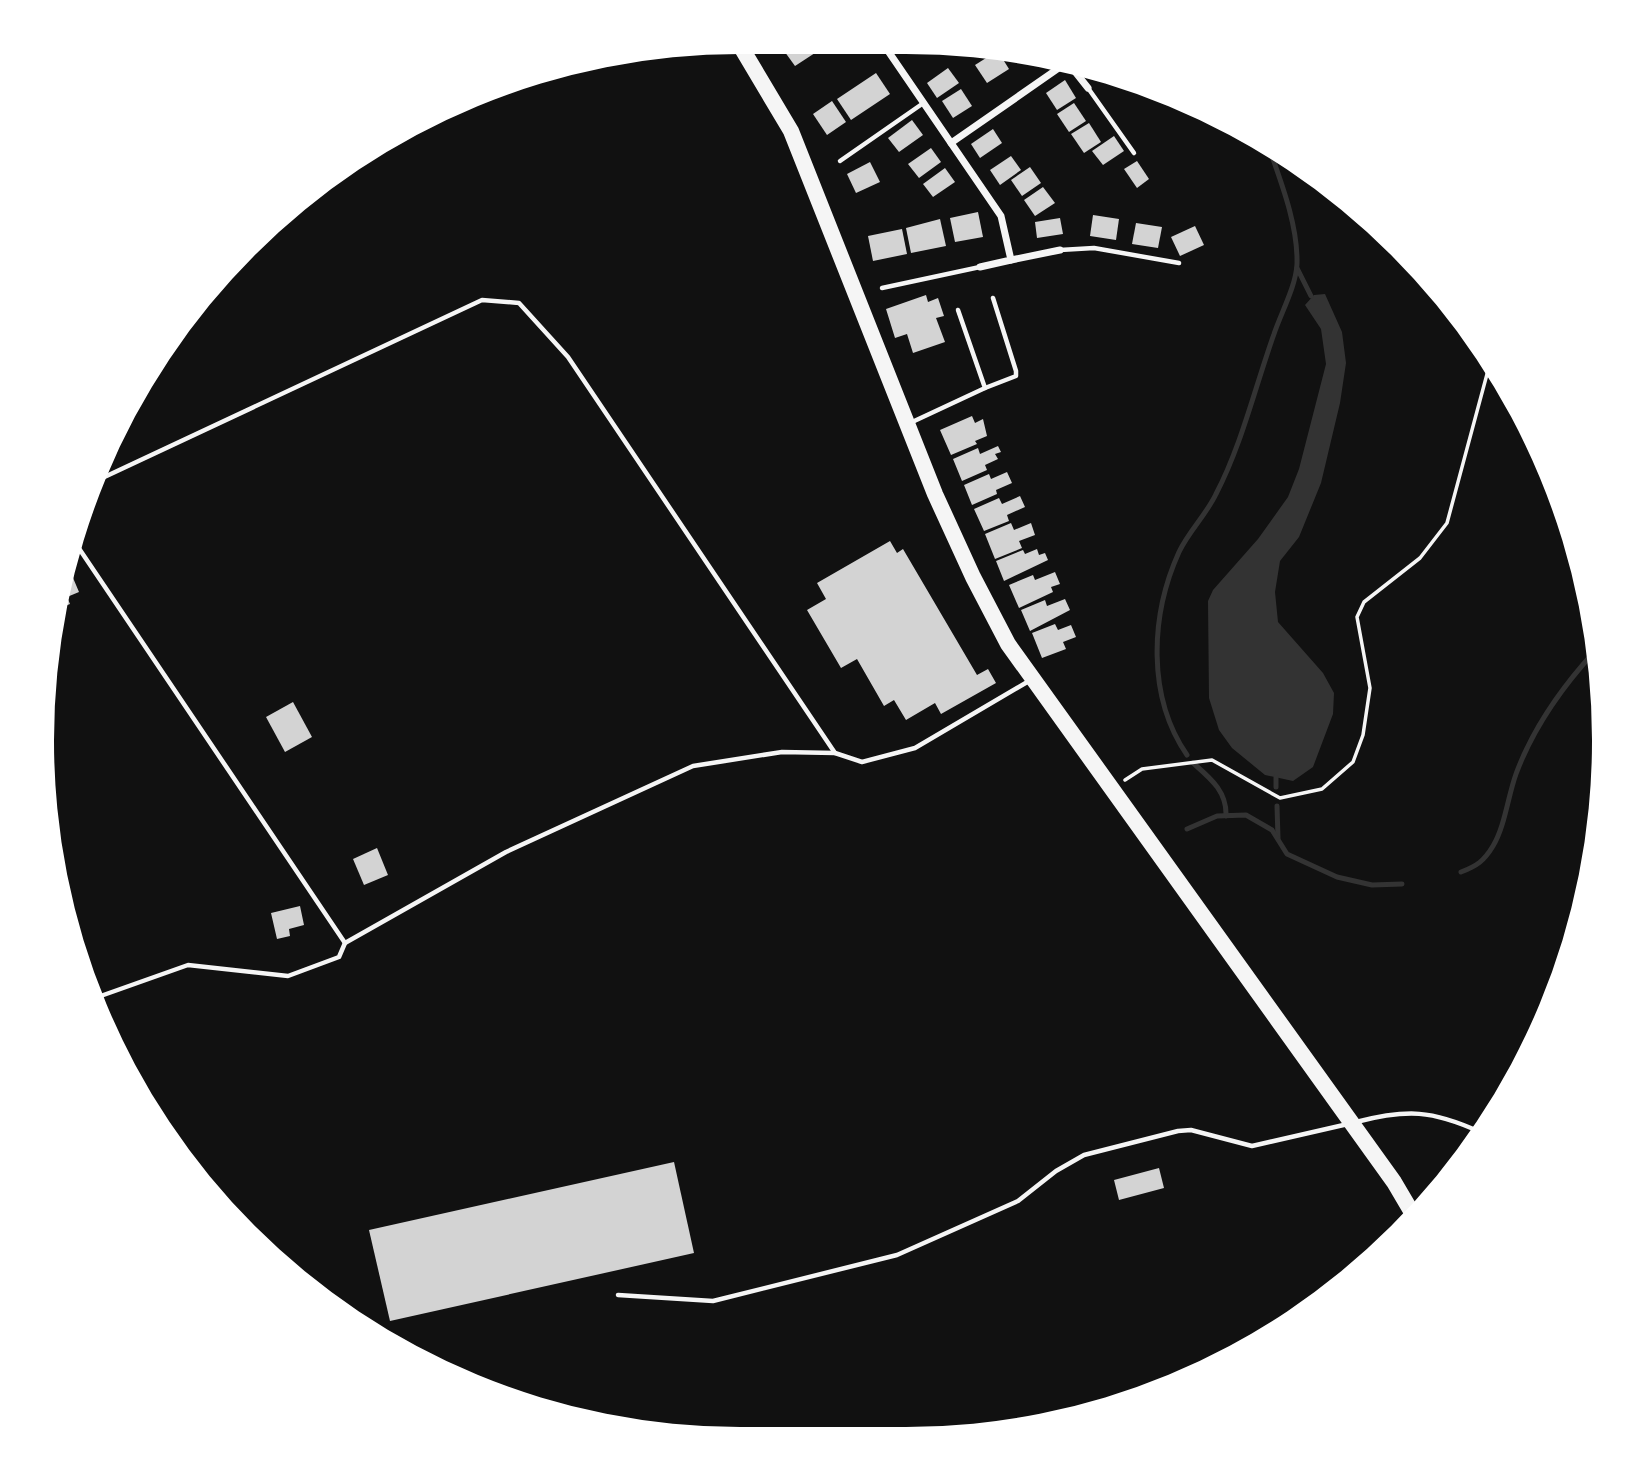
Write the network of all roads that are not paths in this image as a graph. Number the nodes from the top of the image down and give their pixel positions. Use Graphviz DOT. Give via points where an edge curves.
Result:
graph roads {
  1 [pos="745,54"];
  2 [pos="890,54"];
  3 [pos="1055,71"];
  4 [pos="1079,77"];
  5 [pos="1088,88"];
  6 [pos="922,104"];
  7 [pos="951,143"];
  8 [pos="1134,153"];
  9 [pos="840,162"];
  10 [pos="1059,250"];
  11 [pos="1011,260"];
  12 [pos="1179,263"];
  13 [pos="979,267"];
  14 [pos="882,288"];
  15 [pos="993,298"];
  16 [pos="958,310"];
  17 [pos="985,388"];
  18 [pos="909,424"];
  19 [pos="107,475"];
  20 [pos="81,552"];
  21 [pos="1032,679"];
  22 [pos="835,753"];
  23 [pos="345,943"];
  24 [pos="103,995"];
  25 [pos="1472,1128"];
  26 [pos="1409,1207"];
  27 [pos="618,1295"];
  1 -- 18 [label="highway" via="791,131"];
  2 -- 6 [label="street"];
  3 -- 7 [label="street"];
  4 -- 5 [label="street"];
  5 -- 8 [label="lane"];
  6 -- 7 [label="street"];
  6 -- 9 [label="lane"];
  7 -- 11 [label="street" via="1001,216"];
  10 -- 11 [label="street"];
  10 -- 12 [label="lane" via="1094,248"];
  11 -- 13 [label="street"];
  13 -- 14 [label="lane"];
  15 -- 17 [label="lane" via="1016,376"];
  16 -- 17 [label="lane"];
  17 -- 18 [label="lane"];
  18 -- 21 [label="highway" via="973,578"];
  19 -- 22 [label="lane" via="482,300 519,303 568,356"];
  20 -- 23 [label="lane"];
  21 -- 22 [label="lane" via="915,748 862,762"];
  21 -- 26 [label="highway"];
  22 -- 23 [label="lane" via="782,752 692,766 506,852"];
  23 -- 24 [label="lane" via="339,957 288,976 188,965"];
  25 -- 27 [label="lane" via="1457,1121 1397,1111 1252,1146 1191,1130 1178,1131 1084,1155 1018,1201 897,1255 713,1301"];
}
